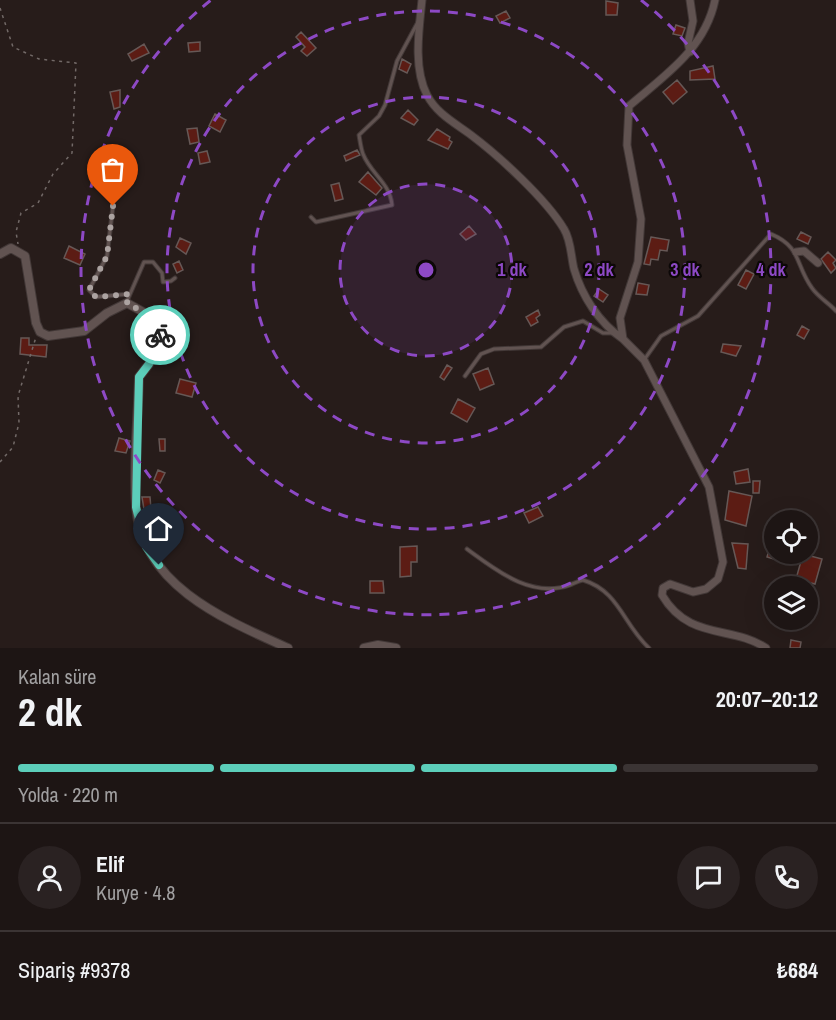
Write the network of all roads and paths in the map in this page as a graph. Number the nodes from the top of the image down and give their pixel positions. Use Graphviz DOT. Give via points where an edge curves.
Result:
graph roads {
  1 [pos="422,0"];
  2 [pos="690,0"];
  3 [pos="715,0"];
  4 [pos="0,8"];
  5 [pos="420,18"];
  6 [pos="690,52"];
  7 [pos="113,206"];
  8 [pos="311,217"];
  9 [pos="796,252"];
  10 [pos="20,253"];
  11 [pos="0,254"];
  12 [pos="818,263"];
  13 [pos="175,278"];
  14 [pos="128,299"];
  15 [pos="836,311"];
  16 [pos="40,332"];
  17 [pos="614,333"];
  18 [pos="623,339"];
  19 [pos="644,360"];
  20 [pos="465,376"];
  21 [pos="0,462"];
  22 [pos="467,549"];
  23 [pos="288,648"];
  24 [pos="364,648"];
  25 [pos="396,648"];
  26 [pos="649,648"];
  27 [pos="766,648"];
  1 -- 5 [label="street"];
  2 -- 6 [label="street"];
  3 -- 6 [label="street" via="702,36"];
  4 -- 10 [label="path" via="13,47 39,59 76,63 72,153 53,174 38,203 21,213 16,232"];
  5 -- 8 [label="lane" via="397,61 385,105 358,135 363,155 381,178 392,206 315,222"];
  5 -- 17 [label="street" via="421,74 427,95 449,122 470,134 518,177 560,223 591,308"];
  6 -- 18 [label="street" via="629,106 627,145 641,219 638,262 620,318"];
  7 -- 14 [label="lane" via="107,256 89,290 96,297"];
  9 -- 12 [label="street" via="804,251"];
  9 -- 15 [label="lane" via="812,288"];
  9 -- 19 [label="lane" via="784,239 771,234 698,316 661,336"];
  10 -- 11 [label="street" via="11,248"];
  10 -- 16 [label="street" via="25,256"];
  13 -- 14 [label="lane" via="163,282 162,273 153,262 144,262"];
  14 -- 16 [label="street" via="84,331 48,336"];
  14 -- 23 [label="street" via="154,318 160,333 149,364 139,377 136,507 146,547 173,583 226,620"];
  16 -- 21 [label="path" via="18,396 19,423 13,447"];
  17 -- 18 [label="street"];
  17 -- 20 [label="lane" via="603,333 583,321 564,327 541,347 494,349 481,354"];
  18 -- 19 [label="street"];
  19 -- 27 [label="street" via="709,487 723,562 718,579 706,589 693,592 670,584 663,588 662,595 681,616 703,629"];
  22 -- 26 [label="lane" via="513,582 547,587 583,580 604,588"];
  24 -- 25 [label="street"];
}
